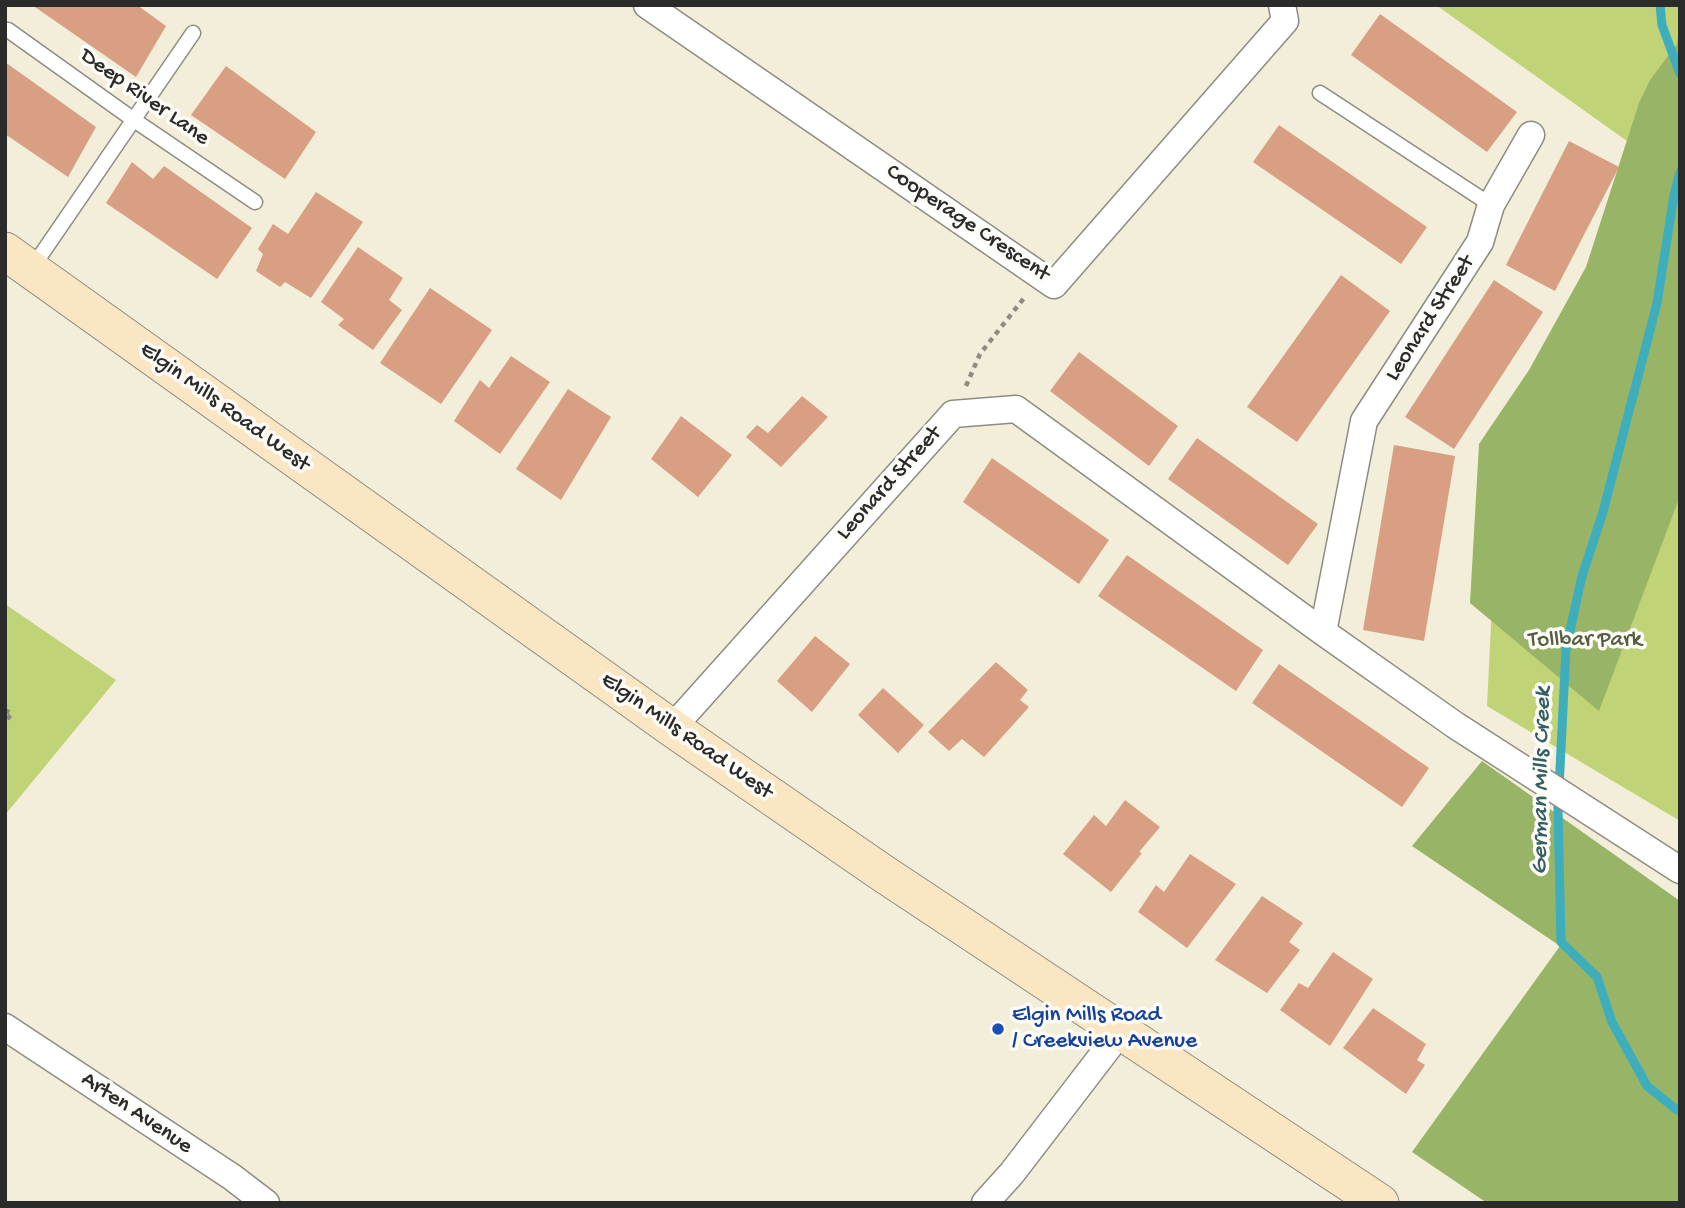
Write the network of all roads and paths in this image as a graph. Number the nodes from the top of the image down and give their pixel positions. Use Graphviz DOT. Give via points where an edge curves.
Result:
graph roads {
  1 [pos="647,5"];
  2 [pos="1282,5"];
  3 [pos="9,30"];
  4 [pos="193,33"];
  5 [pos="1320,93"];
  6 [pos="134,120"];
  7 [pos="1531,135"];
  8 [pos="255,202"];
  9 [pos="1492,205"];
  10 [pos="18,261"];
  11 [pos="1015,292"];
  12 [pos="953,414"];
  13 [pos="1323,632"];
  14 [pos="5,710"];
  15 [pos="5,721"];
  16 [pos="672,728"];
  17 [pos="1680,870"];
  18 [pos="5,1027"];
  19 [pos="1121,1031"];
  20 [pos="267,1203"];
  21 [pos="985,1203"];
  22 [pos="1380,1203"];
  1 -- 2 [label="street, Cooperage Crescent" via="1054,285 1285,20"];
  3 -- 6 [label="lane, Deep River Lane"];
  4 -- 6 [label="lane"];
  5 -- 9 [label="lane"];
  6 -- 8 [label="lane, Deep River Lane"];
  6 -- 10 [label="lane"];
  7 -- 9 [label="street, Leonard Street"];
  9 -- 13 [label="street, Leonard Street" via="1480,242 1364,421"];
  10 -- 16 [label="main road, Elgin Mills Road West"];
  11 -- 12 [label="path" via="1025,299 980,354"];
  12 -- 13 [label="street, Leonard Street" via="1016,409"];
  12 -- 16 [label="street, Leonard Street"];
  13 -- 17 [label="street, Leonard Street"];
  14 -- 15 [label="path" via="12,714"];
  16 -- 19 [label="main road, Elgin Mills Road West"];
  18 -- 20 [label="street, Arten Avenue"];
  19 -- 21 [label="street"];
  19 -- 22 [label="main road, Elgin Mills Road West"];
}
